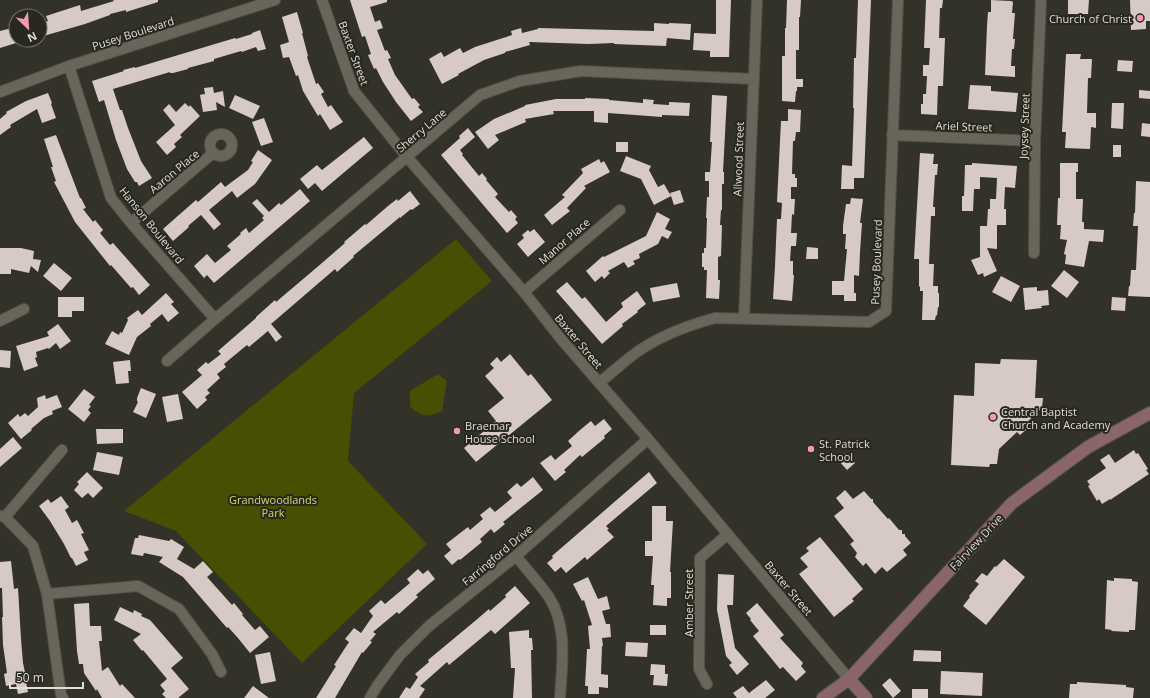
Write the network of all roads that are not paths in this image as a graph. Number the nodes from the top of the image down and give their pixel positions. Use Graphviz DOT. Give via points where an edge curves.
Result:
graph roads {
  1 [pos="275,0"];
  2 [pos="322,0"];
  3 [pos="757,0"];
  4 [pos="898,0"];
  5 [pos="1041,0"];
  6 [pos="69,66"];
  7 [pos="754,79"];
  8 [pos="0,92"];
  9 [pos="892,135"];
  10 [pos="1034,141"];
  11 [pos="213,153"];
  12 [pos="407,158"];
  13 [pos="620,210"];
  14 [pos="131,223"];
  15 [pos="1034,253"];
  16 [pos="524,292"];
  17 [pos="24,308"];
  18 [pos="744,318"];
  19 [pos="215,319"];
  20 [pos="0,321"];
  21 [pos="167,361"];
  22 [pos="599,383"];
  23 [pos="1150,413"];
  24 [pos="648,439"];
  25 [pos="62,450"];
  26 [pos="3,516"];
  27 [pos="728,534"];
  28 [pos="516,556"];
  29 [pos="47,594"];
  30 [pos="221,672"];
  31 [pos="850,678"];
  32 [pos="707,684"];
  33 [pos="63,698"];
  34 [pos="370,698"];
  35 [pos="560,698"];
  36 [pos="823,698"];
  37 [pos="866,698"];
  1 -- 6 [label="street, Pusey Boulevard"];
  2 -- 12 [label="street, Baxter Street" via="354,91"];
  3 -- 7 [label="street, Allwood Street"];
  4 -- 9 [label="street, Pusey Boulevard"];
  5 -- 10 [label="street, Joysey Street"];
  6 -- 8 [label="street, Pusey Boulevard"];
  6 -- 14 [label="street, Hanson Boulevard" via="111,198"];
  7 -- 12 [label="street, Sherry Lane" via="581,70 520,81 480,96"];
  7 -- 18 [label="street, Allwood Street"];
  9 -- 10 [label="street, Ariel Street"];
  9 -- 18 [label="street, Pusey Boulevard" via="886,311 869,322"];
  10 -- 15 [label="street, Joysey Street"];
  11 -- 14 [label="street, Aaron Place"];
  12 -- 16 [label="street, Baxter Street"];
  12 -- 19 [label="street, Sherry Lane"];
  13 -- 16 [label="street, Manor Place"];
  14 -- 19 [label="street, Hanson Boulevard"];
  16 -- 22 [label="street, Baxter Street"];
  17 -- 20 [label="street"];
  18 -- 22 [label="street, Pusey Boulevard" via="715,318 667,334 642,348"];
  19 -- 21 [label="street, Sherry Lane"];
  22 -- 24 [label="street, Baxter Street"];
  23 -- 31 [label="main road, Fairview Drive" via="1088,447 1012,503"];
  24 -- 27 [label="street, Baxter Street"];
  24 -- 28 [label="street, Farringford Drive"];
  25 -- 26 [label="street"];
  26 -- 29 [label="street" via="33,546"];
  27 -- 31 [label="street, Baxter Street"];
  27 -- 32 [label="street, Amber Street" via="700,558 699,669"];
  28 -- 34 [label="street, Farringford Drive" via="424,631 400,655"];
  28 -- 35 [label="street" via="548,596 557,612 563,647"];
  29 -- 30 [label="street" via="138,586 179,609 212,654"];
  29 -- 33 [label="street"];
  31 -- 36 [label="main road, Fairview Drive"];
  31 -- 37 [label="main road"];
}
